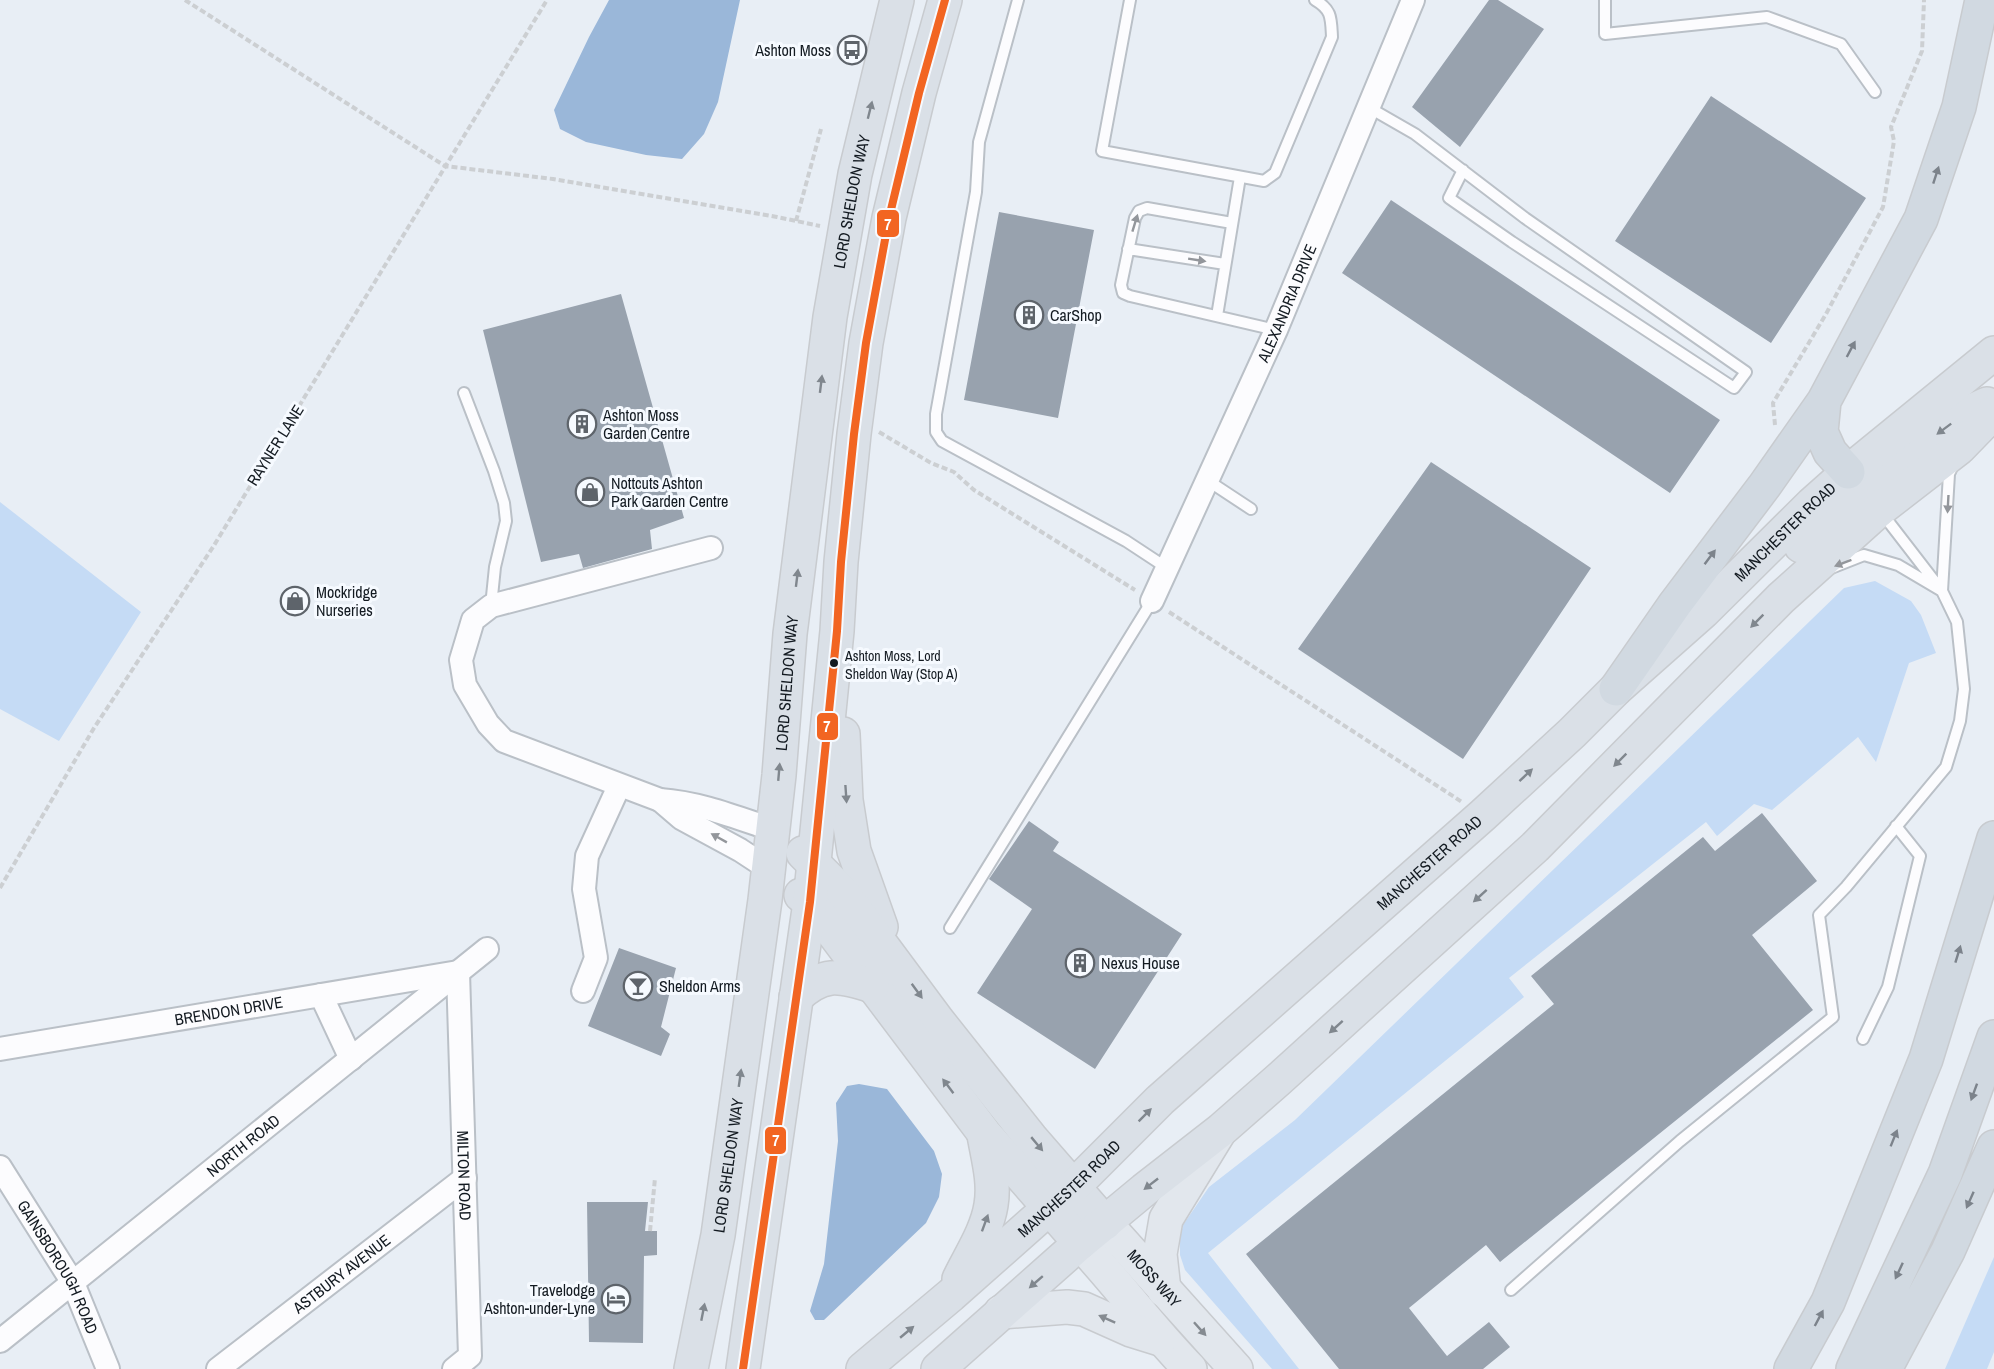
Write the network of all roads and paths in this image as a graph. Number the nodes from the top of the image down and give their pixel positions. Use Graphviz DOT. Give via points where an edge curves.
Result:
graph roads {
  1 [pos="185,0"];
  2 [pos="547,0"];
  3 [pos="897,0"];
  4 [pos="945,0"];
  5 [pos="1018,0"];
  6 [pos="1130,0"];
  7 [pos="1315,0"];
  8 [pos="1413,0"];
  9 [pos="1605,0"];
  10 [pos="1924,0"];
  11 [pos="1982,0"];
  12 [pos="1875,92"];
  13 [pos="1367,107"];
  14 [pos="820,129"];
  15 [pos="445,166"];
  16 [pos="1463,170"];
  17 [pos="1240,177"];
  18 [pos="796,221"];
  19 [pos="1232,223"];
  20 [pos="808,224"];
  21 [pos="1128,249"];
  22 [pos="1225,264"];
  23 [pos="1217,316"];
  24 [pos="1276,330"];
  25 [pos="1994,353"];
  26 [pos="464,393"];
  27 [pos="1994,400"];
  28 [pos="1824,401"];
  29 [pos="1994,412"];
  30 [pos="1775,431"];
  31 [pos="868,432"];
  32 [pos="1959,448"];
  33 [pos="1207,480"];
  34 [pos="1863,491"];
  35 [pos="1251,509"];
  36 [pos="711,548"];
  37 [pos="1167,568"];
  38 [pos="1799,581"];
  39 [pos="1942,591"];
  40 [pos="1152,601"];
  41 [pos="491,606"];
  42 [pos="1703,612"];
  43 [pos="837,631"];
  44 [pos="1616,689"];
  45 [pos="619,786"];
  46 [pos="660,800"];
  47 [pos="1483,815"];
  48 [pos="1896,826"];
  49 [pos="1994,838"];
  50 [pos="795,847"];
  51 [pos="769,869"];
  52 [pos="0,888"];
  53 [pos="810,902"];
  54 [pos="950,928"];
  55 [pos="487,949"];
  56 [pos="891,955"];
  57 [pos="458,972"];
  58 [pos="872,986"];
  59 [pos="584,991"];
  60 [pos="321,995"];
  61 [pos="796,997"];
  62 [pos="1994,1037"];
  63 [pos="1863,1039"];
  64 [pos="0,1049"];
  65 [pos="351,1059"];
  66 [pos="1221,1130"];
  67 [pos="984,1133"];
  68 [pos="1994,1147"];
  69 [pos="0,1167"];
  70 [pos="465,1178"];
  71 [pos="654,1178"];
  72 [pos="1061,1197"];
  73 [pos="1105,1223"];
  74 [pos="650,1231"];
  75 [pos="1080,1244"];
  76 [pos="73,1282"];
  77 [pos="1164,1290"];
  78 [pos="1511,1290"];
  79 [pos="951,1295"];
  80 [pos="1001,1312"];
  81 [pos="1162,1340"];
  82 [pos="0,1341"];
  83 [pos="108,1369"];
  84 [pos="218,1369"];
  85 [pos="454,1369"];
  86 [pos="691,1369"];
  87 [pos="742,1369"];
  88 [pos="863,1369"];
  89 [pos="938,1369"];
  90 [pos="1190,1369"];
  91 [pos="1236,1369"];
  92 [pos="1791,1369"];
  93 [pos="1852,1369"];
  94 [pos="1885,1369"];
  1 -- 15 [label="path"];
  2 -- 15 [label="path, RAYNER LANE"];
  50 -- 3 [label="highway, LORD SHELDON WAY, one-way" via="790,634 830,316 855,174"];
  4 -- 43 [label="highway, LORD SHELDON WAY" via="889,218 866,343"];
  5 -- 37 [label="lane" via="979,142 976,192 936,432 942,441 1126,541"];
  6 -- 17 [label="lane" via="1102,151"];
  7 -- 17 [label="lane" via="1327,7 1332,37 1275,173 1264,182"];
  8 -- 13 [label="street, ALEXANDRIA DRIVE"];
  9 -- 12 [label="lane" via="1605,34 1767,17 1841,44"];
  10 -- 30 [label="path" via="1922,51 1891,127 1894,141 1883,207 1773,403"];
  28 -- 11 [label="highway, one-way" via="1922,219 1959,107"];
  13 -- 16 [label="lane" via="1415,134"];
  13 -- 24 [label="street, ALEXANDRIA DRIVE"];
  14 -- 18 [label="path"];
  15 -- 18 [label="path" via="553,179"];
  15 -- 52 [label="path, RAYNER LANE" via="219,537 94,728"];
  16 -- 16 [label="lane" via="1525,218 1746,372 1734,388 1449,198"];
  17 -- 19 [label="lane"];
  18 -- 20 [label="path"];
  21 -- 19 [label="lane, one-way" via="1135,218 1147,208"];
  19 -- 22 [label="lane"];
  21 -- 22 [label="lane, one-way"];
  21 -- 23 [label="lane" via="1123,293"];
  22 -- 23 [label="lane"];
  23 -- 24 [label="lane"];
  24 -- 33 [label="street, ALEXANDRIA DRIVE"];
  25 -- 34 [label="highway, MANCHESTER ROAD"];
  26 -- 41 [label="lane" via="504,503 506,521"];
  27 -- 34 [label="highway, one-way" via="1961,416 1899,464 1871,477"];
  28 -- 34 [label="highway" via="1821,432 1830,452"];
  44 -- 28 [label="highway, one-way"];
  29 -- 32 [label="highway, MANCHESTER ROAD"];
  31 -- 40 [label="path" via="879,432 954,472 984,497"];
  32 -- 34 [label="highway, MANCHESTER ROAD"];
  32 -- 39 [label="lane, one-way" via="1949,474"];
  33 -- 35 [label="lane"];
  33 -- 37 [label="street, ALEXANDRIA DRIVE"];
  34 -- 38 [label="highway, MANCHESTER ROAD"];
  34 -- 39 [label="lane"];
  34 -- 42 [label="highway, MANCHESTER ROAD" via="1812,504"];
  34 -- 42 [label="highway" via="1862,504 1843,509 1827,520 1769,576"];
  36 -- 41 [label="street"];
  37 -- 40 [label="street, ALEXANDRIA DRIVE"];
  39 -- 38 [label="lane, one-way" via="1898,565 1864,555"];
  38 -- 66 [label="highway, MANCHESTER ROAD, one-way" via="1535,847"];
  39 -- 48 [label="lane" via="1957,622 1964,689 1960,721 1946,766"];
  40 -- 47 [label="path"];
  40 -- 54 [label="lane"];
  41 -- 45 [label="street" via="473,620 461,660 465,684 488,724 504,741"];
  42 -- 44 [label="highway, MANCHESTER ROAD"];
  43 -- 50 [label="highway, LORD SHELDON WAY"];
  43 -- 56 [label="highway, one-way" via="846,800 854,851"];
  47 -- 44 [label="highway, MANCHESTER ROAD, one-way"];
  45 -- 46 [label="street"];
  45 -- 59 [label="street" via="587,856 584,889 596,958"];
  46 -- 50 [label="street" via="718,811"];
  51 -- 46 [label="street, one-way" via="681,818"];
  72 -- 47 [label="highway, MANCHESTER ROAD, one-way" via="1160,1100"];
  48 -- 63 [label="lane" via="1920,856 1888,987"];
  48 -- 78 [label="lane" via="1819,915 1833,1017 1680,1141"];
  92 -- 49 [label="highway, one-way" via="1827,1302 1926,1059"];
  50 -- 51 [label="highway, LORD SHELDON WAY"];
  50 -- 53 [label="highway, LORD SHELDON WAY"];
  50 -- 56 [label="highway" via="843,893"];
  51 -- 53 [label="highway"];
  86 -- 51 [label="highway, LORD SHELDON WAY, one-way" via="718,1235"];
  53 -- 58 [label="highway"];
  53 -- 61 [label="highway, LORD SHELDON WAY"];
  55 -- 57 [label="street, NORTH ROAD"];
  56 -- 72 [label="highway, one-way" via="945,1030 1037,1144"];
  57 -- 60 [label="street, BRENDON DRIVE"];
  57 -- 65 [label="street, NORTH ROAD"];
  57 -- 70 [label="street, MILTON ROAD"];
  58 -- 61 [label="highway" via="848,978 827,978 809,985"];
  67 -- 58 [label="highway, one-way"];
  60 -- 64 [label="street, BRENDON DRIVE"];
  60 -- 65 [label="street"];
  61 -- 87 [label="highway, LORD SHELDON WAY"];
  62 -- 93 [label="highway, one-way" via="1945,1173"];
  65 -- 76 [label="street, NORTH ROAD"];
  66 -- 73 [label="highway, MANCHESTER ROAD, one-way"];
  66 -- 77 [label="main road" via="1166,1219 1160,1254"];
  67 -- 72 [label="highway"];
  79 -- 67 [label="highway, one-way" via="984,1229 991,1206 992,1177"];
  68 -- 94 [label="highway, one-way" via="1948,1251"];
  69 -- 76 [label="street, GAINSBOROUGH ROAD"];
  70 -- 84 [label="street, ASTBURY AVENUE"];
  70 -- 85 [label="street, MILTON ROAD" via="470,1356"];
  71 -- 74 [label="path"];
  72 -- 73 [label="highway, MOSS WAY"];
  72 -- 75 [label="highway"];
  72 -- 79 [label="highway, MANCHESTER ROAD"];
  73 -- 75 [label="highway, MANCHESTER ROAD"];
  73 -- 77 [label="main road, MOSS WAY"];
  75 -- 80 [label="highway, one-way"];
  75 -- 81 [label="main road, MOSS WAY"];
  76 -- 82 [label="street, NORTH ROAD"];
  76 -- 83 [label="street, GAINSBOROUGH ROAD"];
  77 -- 91 [label="main road, MOSS WAY, one-way"];
  88 -- 79 [label="highway, MANCHESTER ROAD, one-way"];
  81 -- 80 [label="main road, one-way" via="1084,1309"];
  80 -- 89 [label="highway"];
  81 -- 90 [label="main road, MOSS WAY"];
}
